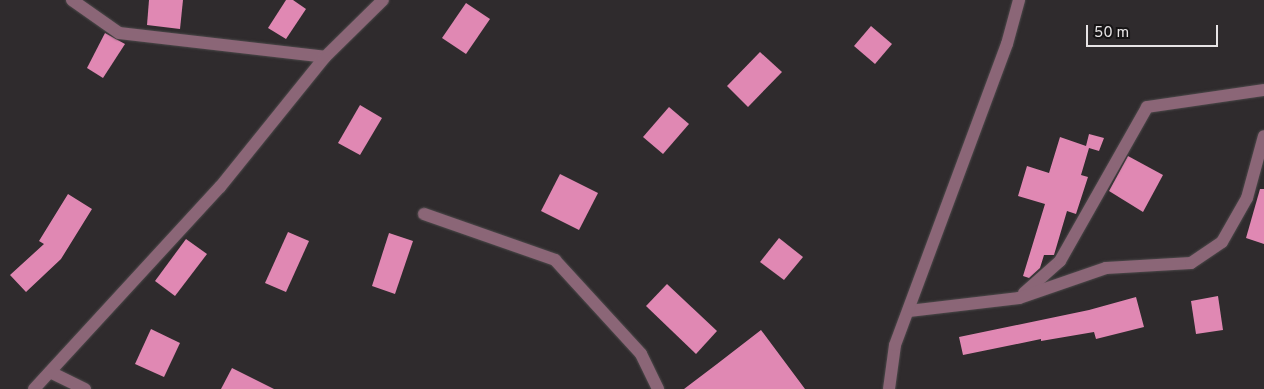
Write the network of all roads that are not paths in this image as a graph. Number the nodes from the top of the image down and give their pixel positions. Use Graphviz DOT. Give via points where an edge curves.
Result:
graph roads {
  1 [pos="72,0"];
  2 [pos="383,0"];
  3 [pos="1019,0"];
  4 [pos="325,57"];
  5 [pos="1264,90"];
  6 [pos="1264,136"];
  7 [pos="424,214"];
  8 [pos="1019,298"];
  9 [pos="909,311"];
  10 [pos="50,372"];
  11 [pos="34,389"];
  12 [pos="85,389"];
  13 [pos="658,389"];
  14 [pos="889,389"];
  1 -- 4 [label="street" via="119,33"];
  2 -- 4 [label="street"];
  3 -- 9 [label="street" via="1008,44"];
  4 -- 10 [label="street" via="220,187"];
  5 -- 8 [label="street" via="1147,107 1060,261"];
  6 -- 8 [label="street" via="1247,198 1222,242 1191,263 1106,268"];
  7 -- 13 [label="street" via="555,260 641,354"];
  8 -- 9 [label="street"];
  9 -- 14 [label="street" via="895,345"];
  10 -- 11 [label="street"];
  10 -- 12 [label="street"];
}
